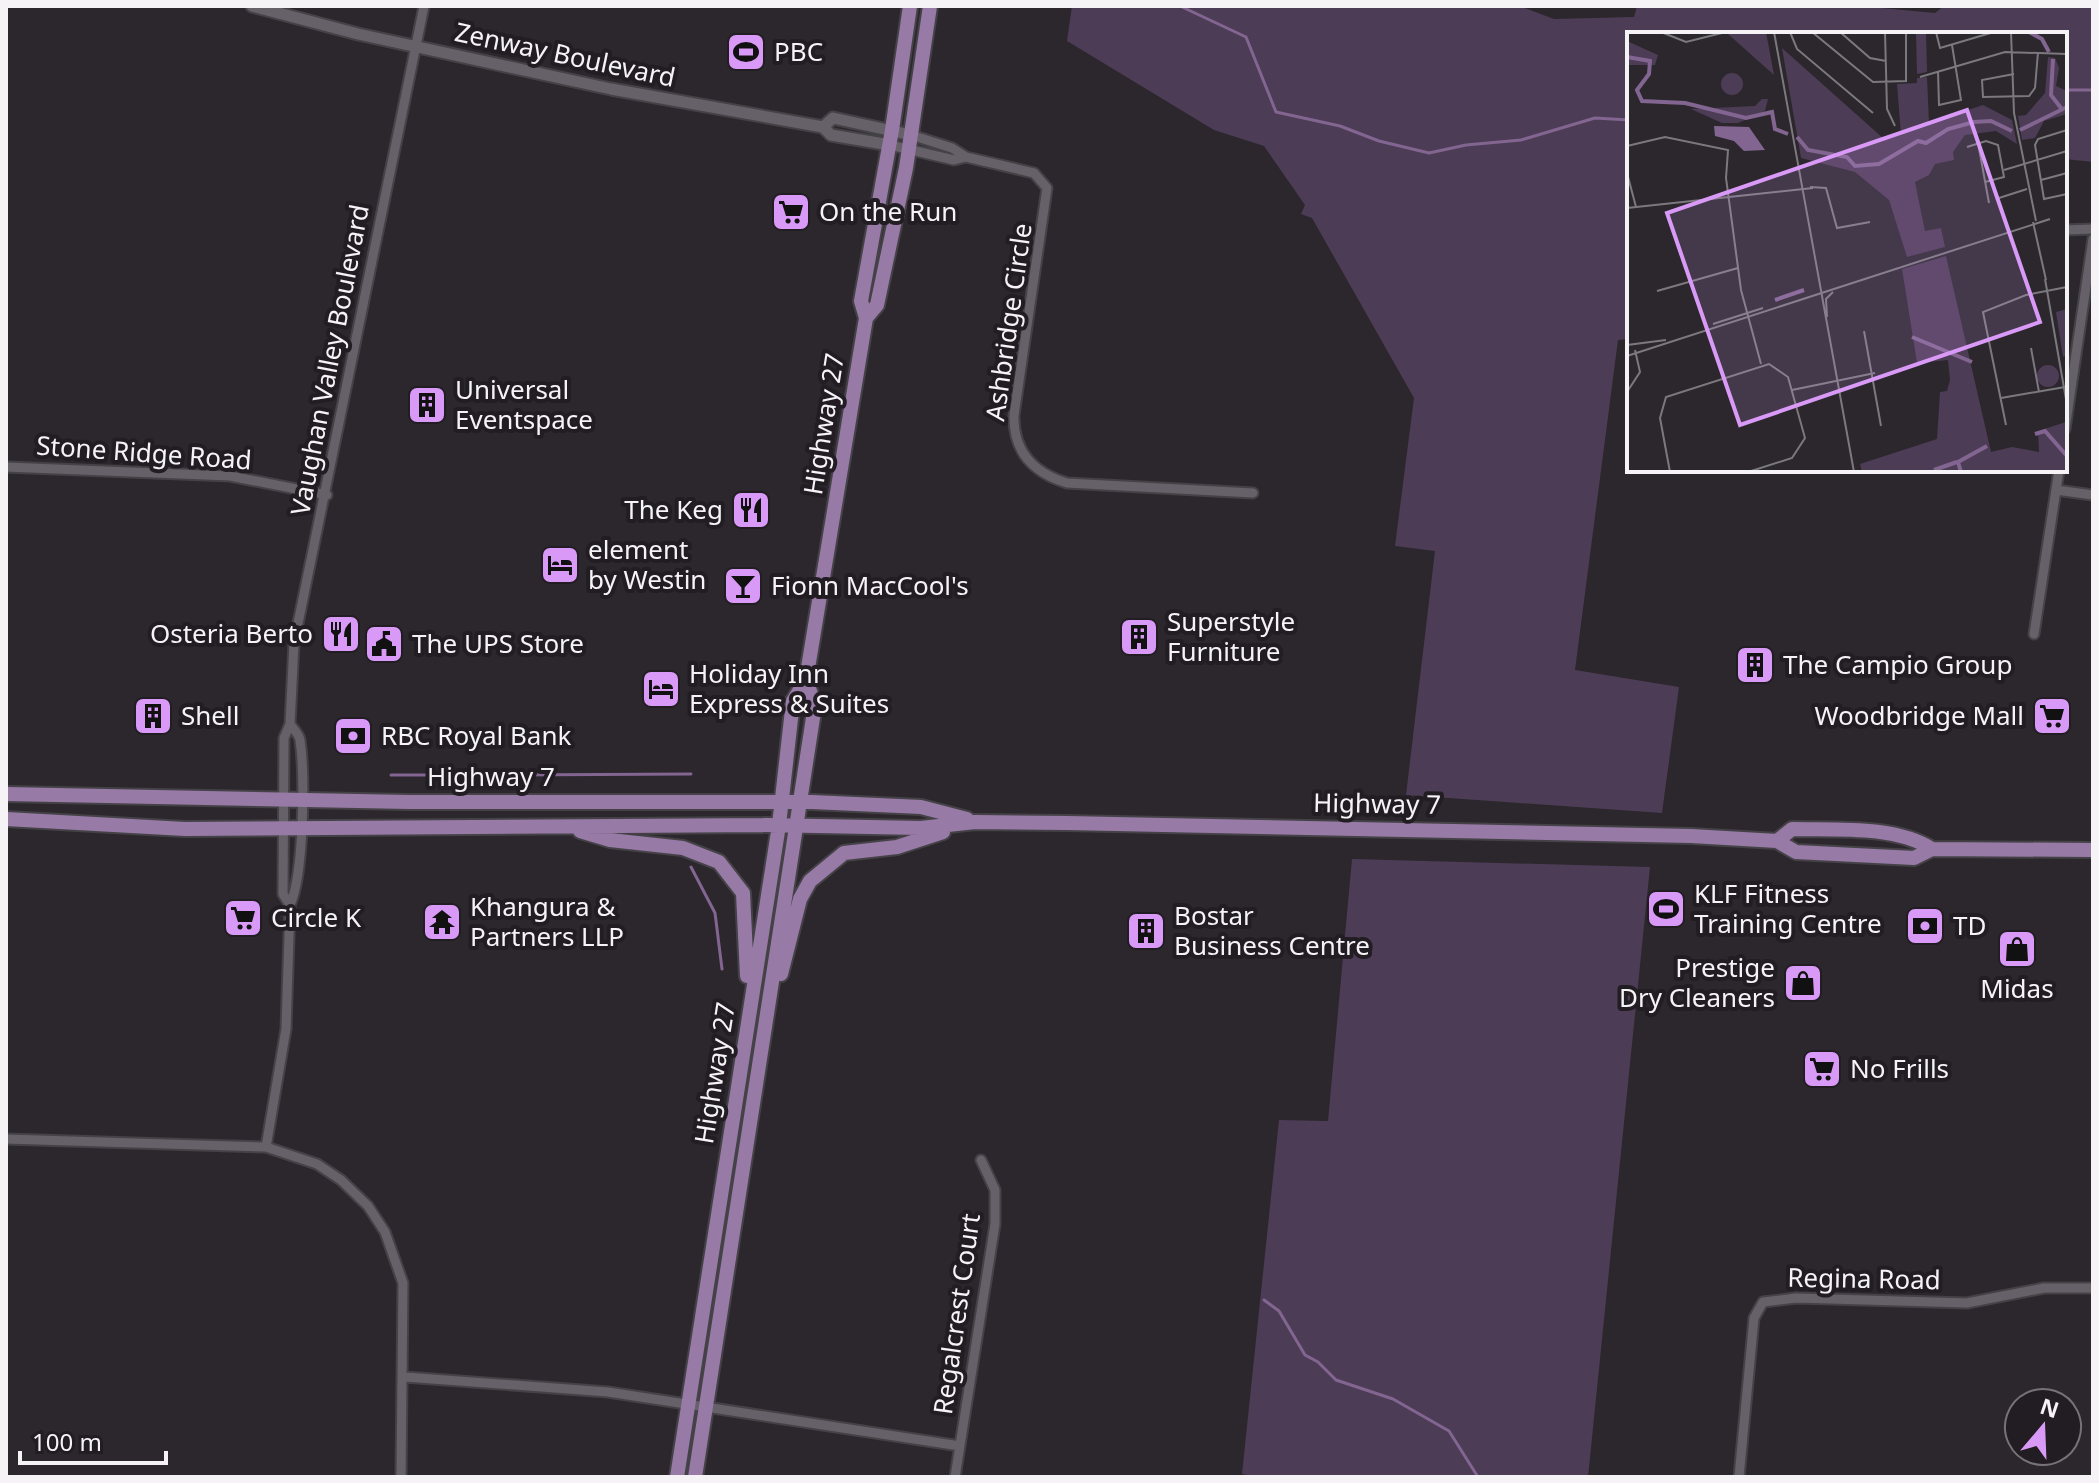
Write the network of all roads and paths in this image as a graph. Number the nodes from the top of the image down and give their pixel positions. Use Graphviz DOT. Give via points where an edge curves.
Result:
graph roads {
  1 [pos="252,6"];
  2 [pos="424,6"];
  3 [pos="910,6"];
  4 [pos="930,6"];
  5 [pos="416,46"];
  6 [pos="891,138"];
  7 [pos="910,142"];
  8 [pos="2093,229"];
  9 [pos="2067,230"];
  10 [pos="2093,239"];
  11 [pos="866,318"];
  12 [pos="2067,415"];
  13 [pos="6,467"];
  14 [pos="2059,472"];
  15 [pos="2056,490"];
  16 [pos="1253,493"];
  17 [pos="327,495"];
  18 [pos="2093,495"];
  19 [pos="2034,634"];
  20 [pos="806,680"];
  21 [pos="290,724"];
  22 [pos="6,794"];
  23 [pos="285,798"];
  24 [pos="302,798"];
  25 [pos="781,803"];
  26 [pos="798,803"];
  27 [pos="6,819"];
  28 [pos="975,822"];
  29 [pos="779,825"];
  30 [pos="795,825"];
  31 [pos="564,826"];
  32 [pos="283,829"];
  33 [pos="301,829"];
  34 [pos="1777,841"];
  35 [pos="1932,849"];
  36 [pos="2093,850"];
  37 [pos="290,905"];
  38 [pos="748,1014"];
  39 [pos="768,1016"];
  40 [pos="6,1139"];
  41 [pos="266,1147"];
  42 [pos="981,1160"];
  43 [pos="2093,1288"];
  44 [pos="405,1377"];
  45 [pos="686,1403"];
  46 [pos="708,1407"];
  47 [pos="960,1446"];
  48 [pos="401,1477"];
  49 [pos="677,1477"];
  50 [pos="695,1477"];
  51 [pos="955,1477"];
  52 [pos="1739,1477"];
  1 -- 5 [label="street, Zenway Boulevard"];
  2 -- 5 [label="street, Vaughan Valley Boulevard"];
  3 -- 6 [label="main road, Highway 27"];
  4 -- 7 [label="main road, Highway 27"];
  5 -- 6 [label="street, Zenway Boulevard" via="640,95 823,127 833,118"];
  5 -- 17 [label="street, Vaughan Valley Boulevard"];
  6 -- 7 [label="street, Zenway Boulevard"];
  6 -- 11 [label="main road, Highway 27" via="861,301"];
  7 -- 11 [label="main road, Highway 27" via="877,305"];
  7 -- 16 [label="street, Ashbridge Circle" via="954,160 966,157 1034,173 1047,188 1014,415 1015,434 1028,462 1067,483"];
  8 -- 9 [label="street"];
  10 -- 12 [label="street"];
  11 -- 20 [label="main road, Highway 27"];
  13 -- 17 [label="street, Stone Ridge Road" via="230,476"];
  14 -- 15 [label="street"];
  15 -- 18 [label="street"];
  15 -- 19 [label="street"];
  17 -- 21 [label="street, Vaughan Valley Boulevard" via="294,643"];
  20 -- 25 [label="main road, Highway 27" via="793,701"];
  20 -- 26 [label="main road, Highway 27" via="815,705"];
  21 -- 23 [label="street, Vaughan Valley Boulevard" via="284,738"];
  21 -- 24 [label="street, Vaughan Valley Boulevard" via="299,737"];
  22 -- 23 [label="main road, Highway 7"];
  23 -- 24 [label="main road, Highway 7"];
  23 -- 32 [label="street, Vaughan Valley Boulevard"];
  24 -- 25 [label="main road, Highway 7"];
  24 -- 33 [label="street, Vaughan Valley Boulevard"];
  25 -- 26 [label="main road, Highway 7"];
  25 -- 29 [label="main road, Highway 27"];
  26 -- 28 [label="main road, Highway 7" via="921,807"];
  26 -- 30 [label="main road, Highway 27"];
  27 -- 32 [label="main road, Highway 7"];
  28 -- 30 [label="main road, Highway 7" via="921,828"];
  28 -- 34 [label="main road, Highway 7" via="1550,830"];
  28 -- 39 [label="main road" via="897,847 844,853 810,881 800,899"];
  29 -- 30 [label="main road, Highway 7"];
  29 -- 31 [label="main road, Highway 7"];
  29 -- 38 [label="main road, Highway 27"];
  30 -- 39 [label="main road, Highway 27"];
  31 -- 33 [label="main road, Highway 7"];
  31 -- 38 [label="main road" via="610,840 683,848 719,862 743,893"];
  32 -- 33 [label="main road, Highway 7"];
  32 -- 37 [label="street, Vaughan Valley Boulevard" via="283,894"];
  33 -- 37 [label="street, Vaughan Valley Boulevard" via="296,892"];
  34 -- 35 [label="main road, Highway 7" via="1796,852 1914,858"];
  34 -- 35 [label="main road, Highway 7" via="1792,829 1843,831 1914,837"];
  35 -- 36 [label="main road, Highway 7"];
  37 -- 41 [label="street" via="286,1029"];
  38 -- 45 [label="main road, Highway 27"];
  39 -- 46 [label="main road, Highway 27"];
  40 -- 41 [label="street"];
  41 -- 44 [label="street" via="317,1164 341,1180 385,1232 403,1283"];
  42 -- 47 [label="street, Regalcrest Court" via="995,1190 995,1224"];
  43 -- 52 [label="street, Regina Road" via="2057,1286 1967,1303 1796,1298 1763,1302 1754,1318"];
  44 -- 45 [label="street" via="530,1384"];
  44 -- 48 [label="street"];
  45 -- 46 [label="street"];
  45 -- 49 [label="main road, Highway 27"];
  46 -- 47 [label="street"];
  46 -- 50 [label="main road, Highway 27"];
  47 -- 51 [label="street, Regalcrest Court"];
}
